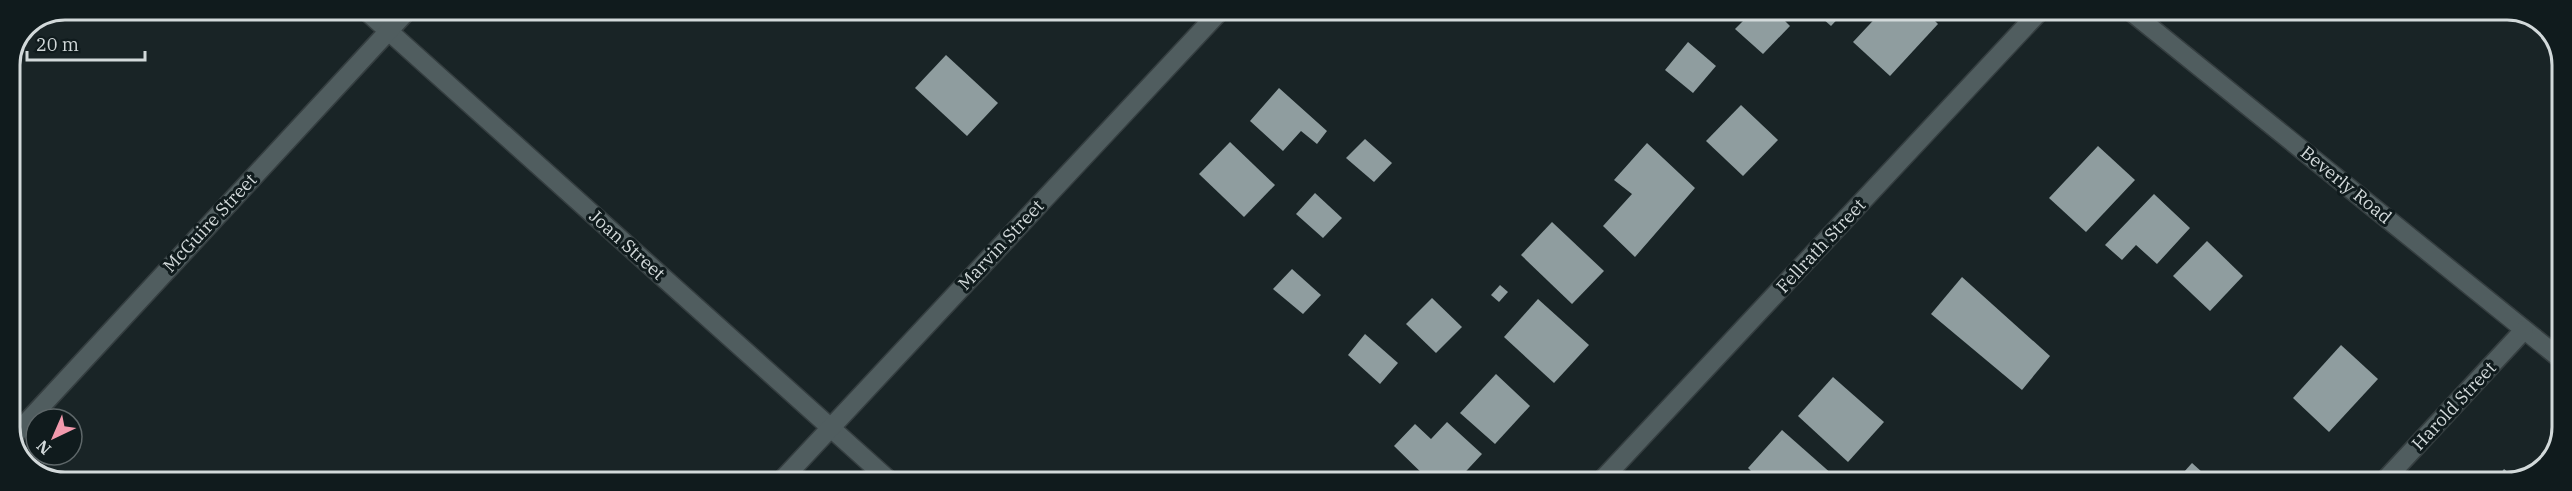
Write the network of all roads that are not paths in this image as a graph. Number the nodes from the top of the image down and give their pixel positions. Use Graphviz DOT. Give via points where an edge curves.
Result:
graph roads {
  1 [pos="376,20"];
  2 [pos="398,20"];
  3 [pos="1212,20"];
  4 [pos="2032,20"];
  5 [pos="2141,20"];
  6 [pos="388,31"];
  7 [pos="2524,330"];
  8 [pos="2552,352"];
  9 [pos="831,427"];
  10 [pos="20,429"];
  11 [pos="789,472"];
  12 [pos="880,472"];
  13 [pos="1609,472"];
  14 [pos="2392,472"];
  1 -- 6 [label="street, Joan Street"];
  2 -- 6 [label="street, McGuire Street"];
  3 -- 9 [label="street, Marvin Street"];
  4 -- 13 [label="street, Fellrath Street"];
  5 -- 7 [label="street, Beverly Road"];
  6 -- 9 [label="street, Joan Street"];
  6 -- 10 [label="street, McGuire Street"];
  7 -- 8 [label="street, Beverly Road"];
  7 -- 14 [label="street, Harold Street"];
  9 -- 11 [label="street, Marvin Street"];
  9 -- 12 [label="street, Joan Street"];
}
